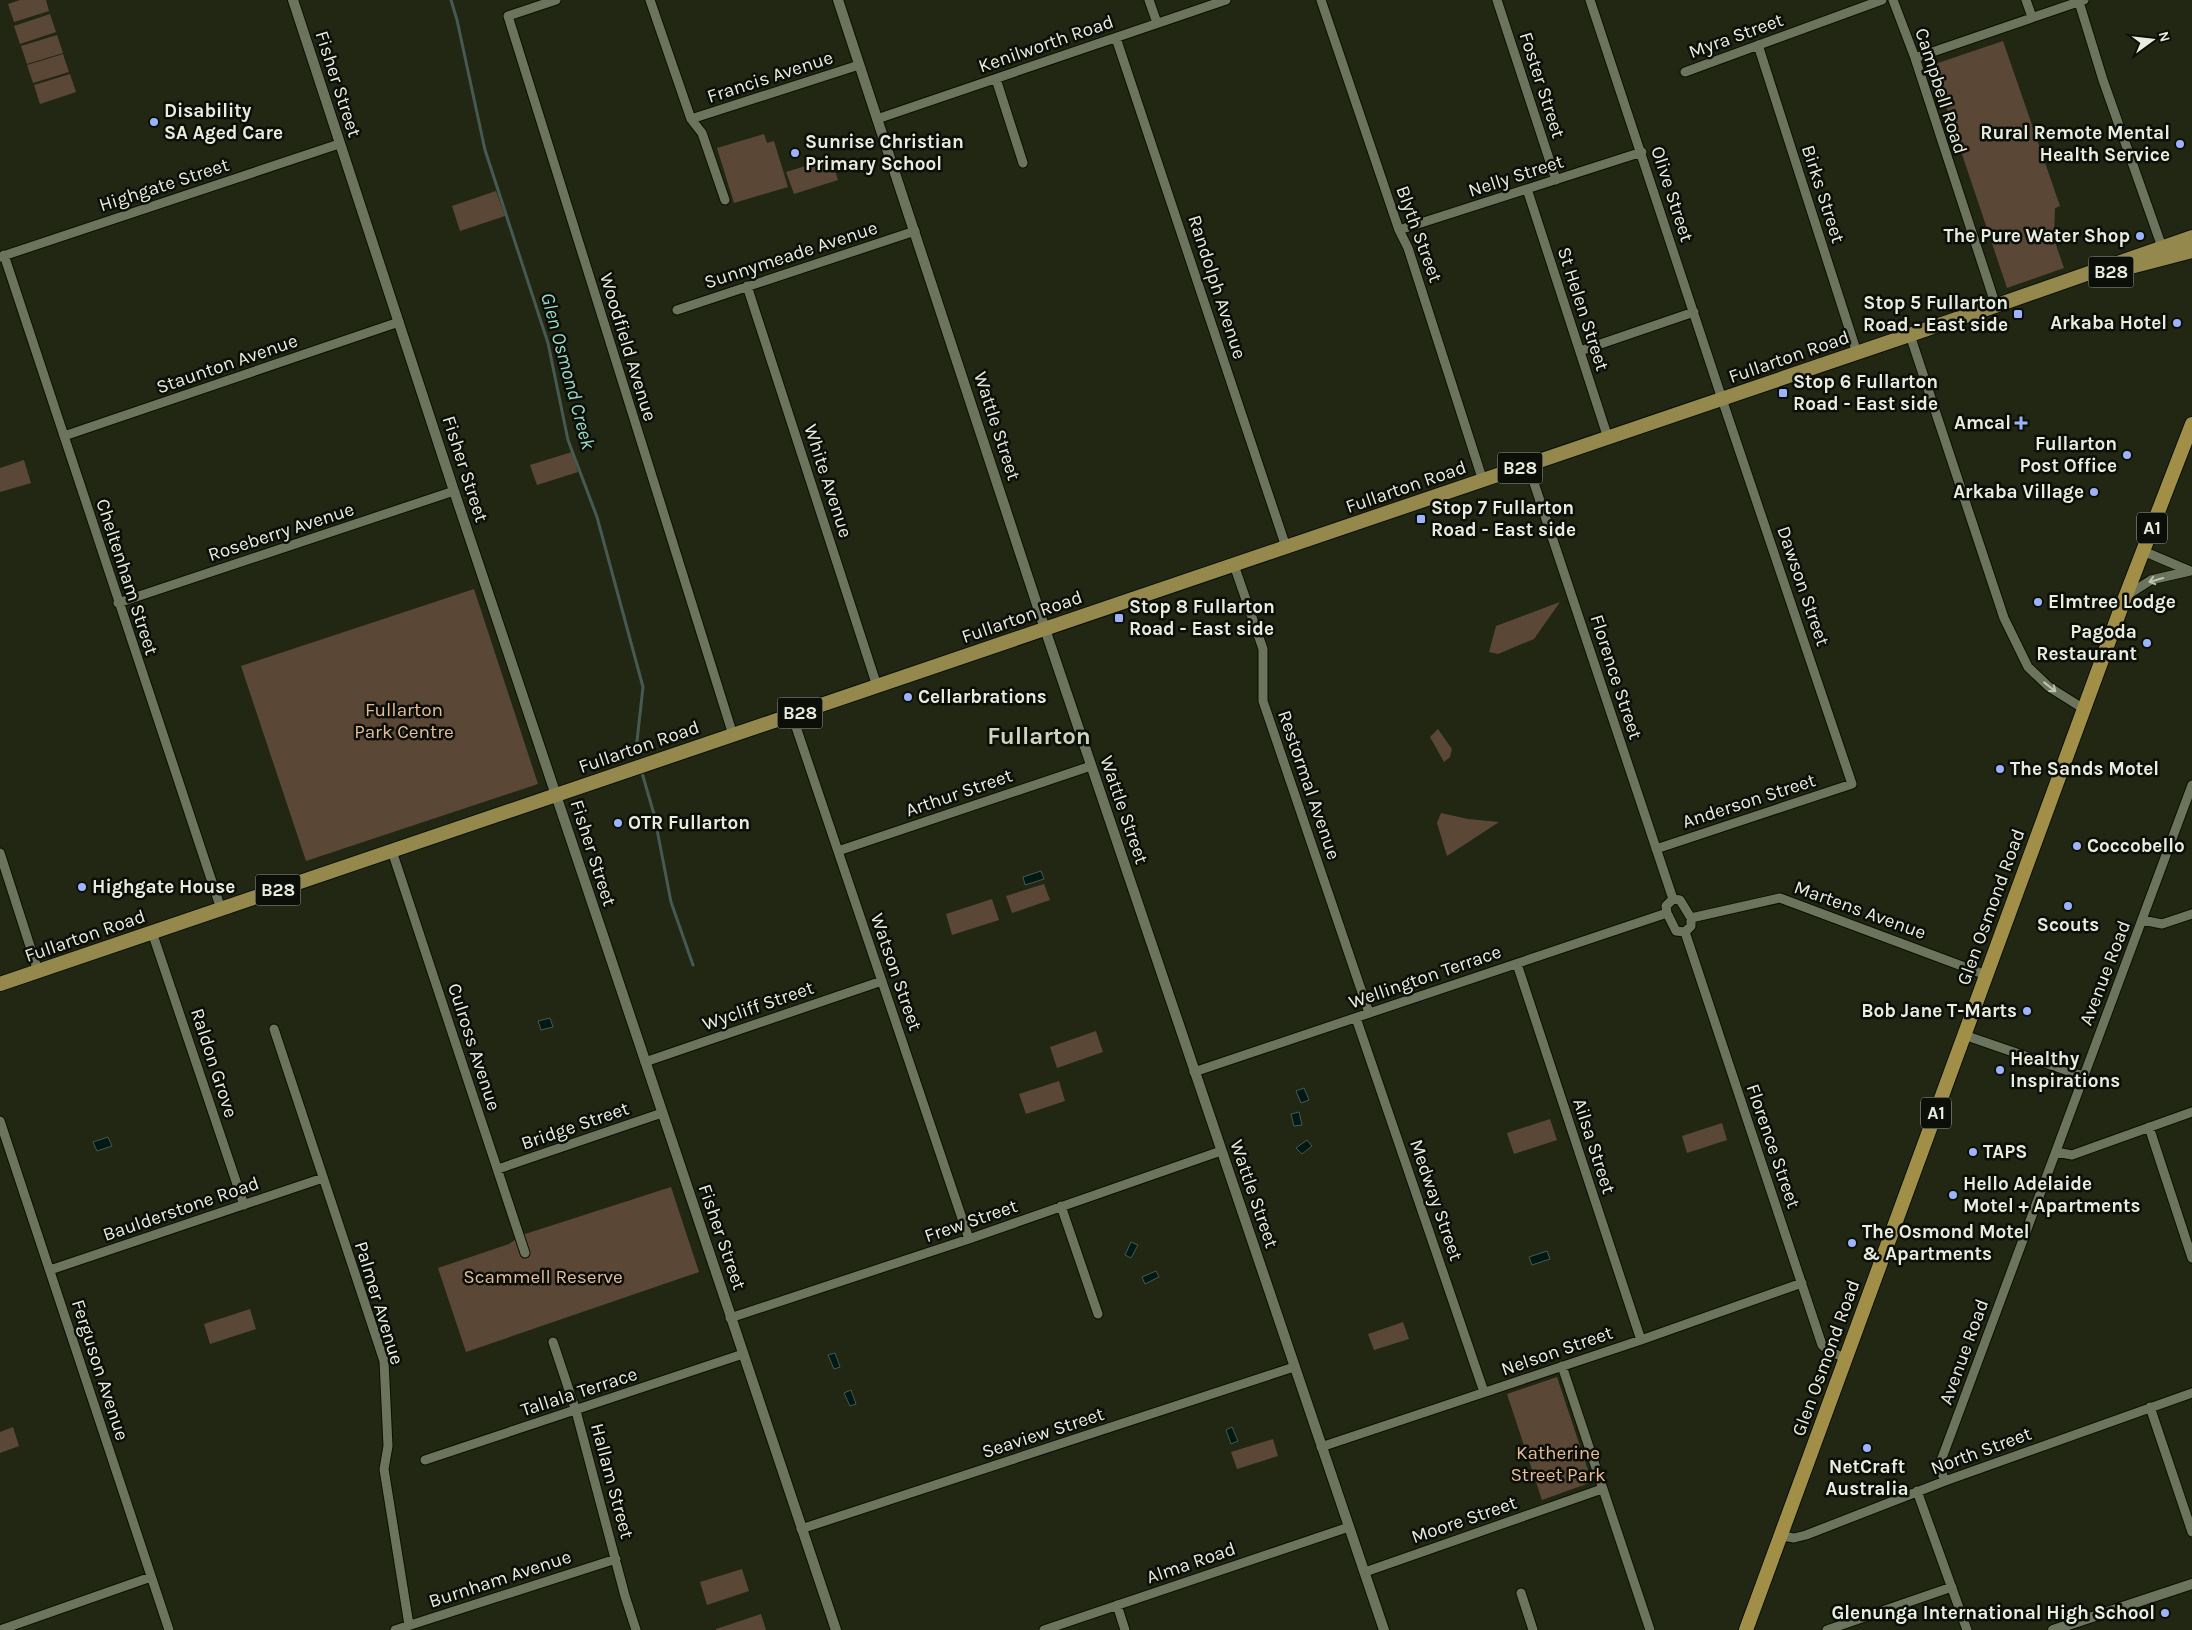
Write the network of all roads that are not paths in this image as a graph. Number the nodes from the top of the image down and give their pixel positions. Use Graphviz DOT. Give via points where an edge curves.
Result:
graph roads {
  1 [pos="293,0"];
  2 [pos="556,0"];
  3 [pos="650,0"];
  4 [pos="838,0"];
  5 [pos="1149,0"];
  6 [pos="1226,0"];
  7 [pos="1321,0"];
  8 [pos="1497,0"];
  9 [pos="1590,0"];
  10 [pos="1882,0"];
  11 [pos="1893,0"];
  12 [pos="2026,0"];
  13 [pos="2082,1"];
  14 [pos="2032,17"];
  15 [pos="1157,24"];
  16 [pos="1116,38"];
  17 [pos="1758,45"];
  18 [pos="1914,58"];
  19 [pos="859,65"];
  20 [pos="1685,72"];
  21 [pos="996,79"];
  22 [pos="691,119"];
  23 [pos="877,119"];
  24 [pos="339,144"];
  25 [pos="1642,152"];
  26 [pos="1023,163"];
  27 [pos="1556,180"];
  28 [pos="1527,189"];
  29 [pos="725,200"];
  30 [pos="1399,230"];
  31 [pos="915,231"];
  32 [pos="2192,236"];
  33 [pos="2162,247"];
  34 [pos="2192,251"];
  35 [pos="2,256"];
  36 [pos="747,286"];
  37 [pos="2057,286"];
  38 [pos="1996,306"];
  39 [pos="677,310"];
  40 [pos="1694,312"];
  41 [pos="400,322"];
  42 [pos="1910,335"];
  43 [pos="1580,351"];
  44 [pos="1857,354"];
  45 [pos="1722,399"];
  46 [pos="2192,424"];
  47 [pos="64,436"];
  48 [pos="1608,438"];
  49 [pos="1528,465"];
  50 [pos="1483,481"];
  51 [pos="454,491"];
  52 [pos="1286,547"];
  53 [pos="2143,551"];
  54 [pos="1234,565"];
  55 [pos="2191,572"];
  56 [pos="2125,596"];
  57 [pos="118,603"];
  58 [pos="1045,629"];
  59 [pos="877,686"];
  60 [pos="2084,709"];
  61 [pos="792,715"];
  62 [pos="733,735"];
  63 [pos="1091,766"];
  64 [pos="1852,784"];
  65 [pos="2192,785"];
  66 [pos="555,796"];
  67 [pos="1656,849"];
  68 [pos="392,851"];
  69 [pos="838,851"];
  70 [pos="0,853"];
  71 [pos="1672,899"];
  72 [pos="220,909"];
  73 [pos="1667,913"];
  74 [pos="2192,914"];
  75 [pos="1691,918"];
  76 [pos="2142,920"];
  77 [pos="152,932"];
  78 [pos="1685,932"];
  79 [pos="1517,964"];
  80 [pos="38,971"];
  81 [pos="1986,975"];
  82 [pos="882,982"];
  83 [pos="0,984"];
  84 [pos="1369,1013"];
  85 [pos="1356,1018"];
  86 [pos="274,1029"];
  87 [pos="1964,1034"];
  88 [pos="645,1062"];
  89 [pos="1194,1072"];
  90 [pos="2082,1076"];
  91 [pos="2192,1112"];
  92 [pos="662,1113"];
  93 [pos="0,1121"];
  94 [pos="2149,1128"];
  95 [pos="1221,1151"];
  96 [pos="2056,1152"];
  97 [pos="498,1169"];
  98 [pos="323,1178"];
  99 [pos="244,1205"];
  100 [pos="1061,1206"];
  101 [pos="969,1239"];
  102 [pos="525,1253"];
  103 [pos="2191,1254"];
  104 [pos="50,1270"];
  105 [pos="1802,1283"];
  106 [pos="1098,1314"];
  107 [pos="730,1318"];
  108 [pos="1641,1340"];
  109 [pos="553,1342"];
  110 [pos="743,1354"];
  111 [pos="1845,1358"];
  112 [pos="1562,1366"];
  113 [pos="1294,1367"];
  114 [pos="1484,1392"];
  115 [pos="2192,1393"];
  116 [pos="2150,1407"];
  117 [pos="576,1411"];
  118 [pos="1321,1447"];
  119 [pos="425,1460"];
  120 [pos="1944,1481"];
  121 [pos="1602,1489"];
  122 [pos="1917,1491"];
  123 [pos="1349,1527"];
  124 [pos="802,1529"];
  125 [pos="2192,1532"];
  126 [pos="1782,1536"];
  127 [pos="616,1558"];
  128 [pos="1365,1572"];
  129 [pos="151,1578"];
  130 [pos="2192,1584"];
  131 [pos="1952,1587"];
  132 [pos="1521,1594"];
  133 [pos="1117,1605"];
  134 [pos="409,1625"];
  135 [pos="0,1630"];
  136 [pos="168,1630"];
  137 [pos="395,1630"];
  138 [pos="636,1630"];
  139 [pos="836,1630"];
  140 [pos="1044,1630"];
  141 [pos="1125,1630"];
  142 [pos="1384,1630"];
  143 [pos="1533,1630"];
  144 [pos="1650,1630"];
  145 [pos="1746,1630"];
  146 [pos="1827,1630"];
  147 [pos="1967,1630"];
  148 [pos="2053,1630"];
  1 -- 24 [label="street, Fisher Street"];
  2 -- 62 [label="street, Woodfield Avenue" via="508,16"];
  3 -- 22 [label="street, Francis Avenue"];
  4 -- 19 [label="street, Wattle Street"];
  5 -- 15 [label="street"];
  6 -- 15 [label="street, Kenilworth Road"];
  7 -- 30 [label="street, Blyth Street"];
  8 -- 27 [label="street, Foster Street"];
  9 -- 25 [label="street, Olive Street"];
  10 -- 17 [label="street, Myra Street"];
  11 -- 18 [label="street, Campbell Road"];
  12 -- 14 [label="street"];
  13 -- 14 [label="street"];
  13 -- 33 [label="street" via="2103,80"];
  14 -- 18 [label="street"];
  15 -- 16 [label="street, Kenilworth Road"];
  16 -- 21 [label="street, Kenilworth Road"];
  16 -- 52 [label="street, Randolph Avenue"];
  17 -- 20 [label="street, Myra Street"];
  17 -- 44 [label="street, Birks Street"];
  18 -- 38 [label="street, Campbell Road"];
  19 -- 22 [label="street, Francis Avenue"];
  19 -- 23 [label="street, Wattle Street"];
  21 -- 23 [label="street, Kenilworth Road"];
  21 -- 26 [label="street"];
  22 -- 29 [label="street, Francis Avenue" via="702,133"];
  23 -- 31 [label="street, Wattle Street"];
  24 -- 35 [label="street, Highgate Street"];
  24 -- 41 [label="street, Fisher Street"];
  25 -- 27 [label="street, Nelly Street"];
  25 -- 40 [label="street, Olive Street"];
  27 -- 28 [label="street, Nelly Street"];
  28 -- 30 [label="street, Nelly Street"];
  28 -- 43 [label="street, St Helen Street"];
  30 -- 50 [label="street, Blyth Street" via="1408,248"];
  31 -- 36 [label="street, Sunnymeade Avenue"];
  31 -- 58 [label="street, Wattle Street"];
  32 -- 33 [label="main road, Fullarton Road / B28"];
  33 -- 37 [label="main road, Fullarton Road / B28"];
  34 -- 37 [label="main road, Fullarton Road / B28"];
  35 -- 47 [label="street, Cheltenham Street"];
  36 -- 39 [label="street, Sunnymeade Avenue"];
  36 -- 59 [label="street, White Avenue"];
  37 -- 38 [label="main road, Fullarton Road / B28"];
  38 -- 42 [label="main road, Fullarton Road / B28"];
  40 -- 43 [label="street"];
  40 -- 45 [label="street, Olive Street"];
  41 -- 47 [label="street, Staunton Avenue"];
  41 -- 51 [label="street, Fisher Street"];
  42 -- 44 [label="main road, Fullarton Road / B28"];
  42 -- 60 [label="street, one-way" via="2004,618 2028,666 2049,687"];
  43 -- 48 [label="street, St Helen Street"];
  44 -- 45 [label="main road, Fullarton Road / B28"];
  45 -- 48 [label="main road, Fullarton Road / B28"];
  45 -- 64 [label="street, Dawson Street"];
  46 -- 53 [label="highway, Glen Osmond Road / A1"];
  47 -- 57 [label="street, Cheltenham Street"];
  48 -- 49 [label="main road, Fullarton Road / B28"];
  49 -- 50 [label="main road, Fullarton Road / B28"];
  49 -- 67 [label="street, Florence Street"];
  50 -- 52 [label="main road, Fullarton Road / B28"];
  51 -- 57 [label="street, Roseberry Avenue"];
  51 -- 66 [label="street, Fisher Street"];
  52 -- 54 [label="main road, Fullarton Road / B28"];
  53 -- 55 [label="street"];
  53 -- 56 [label="highway, Glen Osmond Road / A1"];
  54 -- 58 [label="main road, Fullarton Road / B28"];
  54 -- 84 [label="street, Restormal Avenue" via="1263,649 1263,701"];
  55 -- 56 [label="street, one-way" via="2151,580"];
  56 -- 60 [label="highway, Glen Osmond Road / A1"];
  57 -- 72 [label="street, Cheltenham Street"];
  58 -- 59 [label="main road, Fullarton Road / B28"];
  58 -- 63 [label="street, Wattle Street"];
  59 -- 61 [label="main road, Fullarton Road / B28"];
  60 -- 81 [label="highway, Glen Osmond Road / A1"];
  61 -- 62 [label="main road, Fullarton Road / B28"];
  61 -- 69 [label="street, Watson Street"];
  62 -- 66 [label="main road, Fullarton Road / B28"];
  63 -- 69 [label="street, Arthur Street"];
  63 -- 89 [label="street, Wattle Street"];
  64 -- 67 [label="street, Anderson Street"];
  65 -- 76 [label="street, Avenue Road"];
  66 -- 68 [label="main road, Fullarton Road / B28"];
  66 -- 88 [label="street, Fisher Street"];
  67 -- 71 [label="street, Florence Street"];
  68 -- 72 [label="main road, Fullarton Road / B28"];
  68 -- 97 [label="street, Culross Avenue"];
  69 -- 82 [label="street, Watson Street"];
  70 -- 80 [label="street"];
  71 -- 73 [label="street" via="1666,906"];
  71 -- 75 [label="street" via="1680,900"];
  72 -- 77 [label="main road, Fullarton Road / B28"];
  73 -- 78 [label="street" via="1676,931"];
  73 -- 79 [label="street, Wellington Terrace"];
  74 -- 76 [label="street" via="2162,924"];
  75 -- 78 [label="street" via="1691,926"];
  75 -- 81 [label="street, Martens Avenue" via="1780,898"];
  76 -- 90 [label="street, Avenue Road"];
  77 -- 80 [label="main road, Fullarton Road / B28"];
  77 -- 99 [label="street, Raldon Grove"];
  78 -- 105 [label="street, Florence Street"];
  79 -- 84 [label="street, Wellington Terrace"];
  79 -- 108 [label="street, Ailsa Street"];
  80 -- 83 [label="main road, Fullarton Road / B28"];
  81 -- 87 [label="highway, Glen Osmond Road / A1"];
  82 -- 88 [label="street, Wycliff Street"];
  82 -- 101 [label="street, Watson Street"];
  84 -- 85 [label="street, Wellington Terrace"];
  85 -- 89 [label="street, Wellington Terrace"];
  85 -- 114 [label="street, Medway Street"];
  86 -- 98 [label="street, Palmer Avenue"];
  87 -- 90 [label="street"];
  87 -- 111 [label="highway, Glen Osmond Road / A1"];
  88 -- 92 [label="street, Fisher Street"];
  89 -- 95 [label="street, Wattle Street"];
  90 -- 96 [label="street, Avenue Road"];
  91 -- 94 [label="street"];
  92 -- 97 [label="street, Bridge Street"];
  92 -- 107 [label="street, Fisher Street"];
  93 -- 104 [label="street, Ferguson Avenue"];
  94 -- 96 [label="street" via="2072,1155"];
  94 -- 103 [label="street"];
  95 -- 100 [label="street, Frew Street"];
  95 -- 113 [label="street, Wattle Street"];
  96 -- 120 [label="street, Avenue Road" via="1939,1466"];
  97 -- 102 [label="street, Culross Avenue"];
  98 -- 99 [label="street, Baulderstone Road"];
  98 -- 134 [label="street, Palmer Avenue" via="384,1361 388,1446 384,1469"];
  99 -- 104 [label="street, Baulderstone Road"];
  100 -- 101 [label="street, Frew Street"];
  100 -- 106 [label="street"];
  101 -- 107 [label="street, Frew Street"];
  104 -- 129 [label="street, Ferguson Avenue"];
  105 -- 108 [label="street, Nelson Street"];
  105 -- 111 [label="street, Florence Street" via="1822,1345"];
  107 -- 110 [label="street, Fisher Street"];
  108 -- 112 [label="street, Nelson Street"];
  109 -- 117 [label="street, Hallam Street"];
  110 -- 117 [label="street, Tallala Terrace"];
  110 -- 124 [label="street, Fisher Street"];
  111 -- 126 [label="highway, Glen Osmond Road / A1"];
  112 -- 114 [label="street, Nelson Street"];
  112 -- 121 [label="street"];
  113 -- 118 [label="street, Wattle Street"];
  113 -- 124 [label="street, Seaview Street"];
  114 -- 118 [label="street, Nelson Street"];
  115 -- 116 [label="street, North Street"];
  116 -- 120 [label="street, North Street"];
  116 -- 125 [label="street"];
  117 -- 119 [label="street, Tallala Terrace"];
  117 -- 127 [label="street, Hallam Street"];
  118 -- 123 [label="street, Wattle Street"];
  120 -- 122 [label="street, North Street"];
  121 -- 128 [label="street, Moore Street"];
  121 -- 144 [label="street"];
  122 -- 126 [label="street, North Street" via="1806,1535"];
  122 -- 131 [label="street"];
  123 -- 128 [label="street, Wattle Street"];
  123 -- 133 [label="street, Alma Road"];
  124 -- 139 [label="street, Fisher Street"];
  126 -- 145 [label="highway, Glen Osmond Road / A1"];
  127 -- 134 [label="street, Burnham Avenue"];
  127 -- 138 [label="street, Hallam Street"];
  128 -- 142 [label="street, Wattle Street"];
  129 -- 135 [label="street"];
  129 -- 136 [label="street, Ferguson Avenue"];
  130 -- 148 [label="street"];
  131 -- 146 [label="street"];
  131 -- 147 [label="street"];
  132 -- 143 [label="street"];
  133 -- 140 [label="street, Alma Road"];
  133 -- 141 [label="street"];
  134 -- 137 [label="street, Burnham Avenue"];
}
